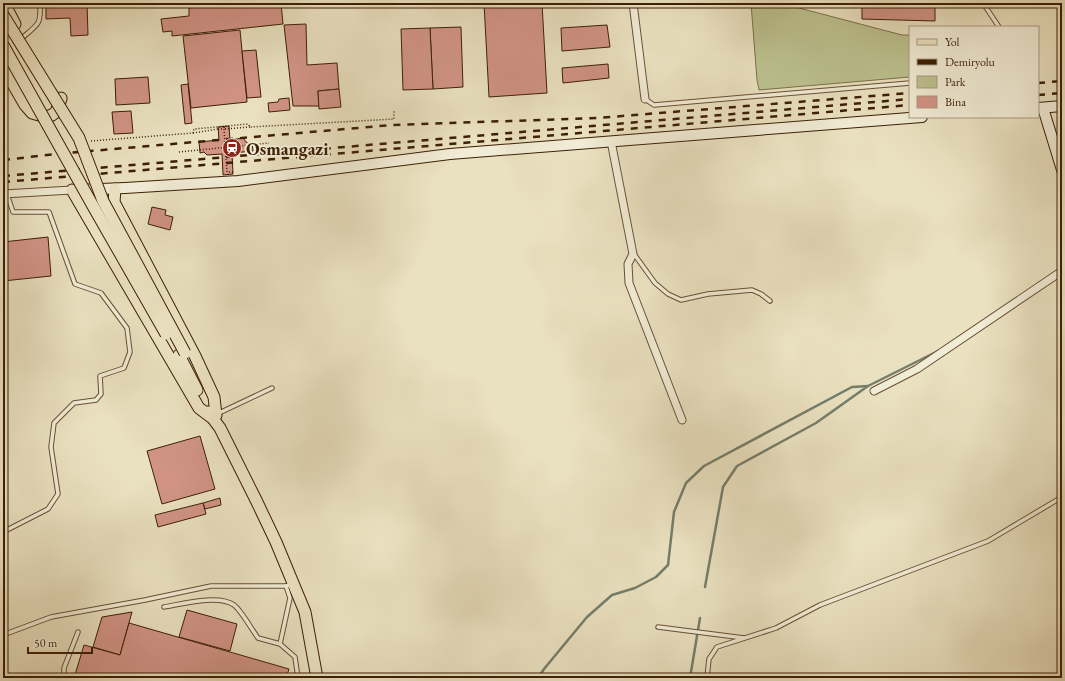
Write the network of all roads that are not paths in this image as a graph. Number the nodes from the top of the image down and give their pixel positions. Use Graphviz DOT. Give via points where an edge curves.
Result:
graph roads {
  1 [pos="4,3"];
  2 [pos="40,3"];
  3 [pos="633,3"];
  4 [pos="983,3"];
  5 [pos="3,15"];
  6 [pos="998,26"];
  7 [pos="23,37"];
  8 [pos="3,45"];
  9 [pos="3,67"];
  10 [pos="909,83"];
  11 [pos="645,99"];
  12 [pos="1062,106"];
  13 [pos="1040,108"];
  14 [pos="909,118"];
  15 [pos="611,141"];
  16 [pos="1062,170"];
  17 [pos="115,189"];
  18 [pos="72,190"];
  19 [pos="5,194"];
  20 [pos="633,254"];
  21 [pos="1062,271"];
  22 [pos="770,301"];
  23 [pos="182,354"];
  24 [pos="272,388"];
  25 [pos="874,391"];
  26 [pos="214,416"];
  27 [pos="682,420"];
  28 [pos="1062,497"];
  29 [pos="3,532"];
  30 [pos="290,585"];
  31 [pos="164,607"];
  32 [pos="658,627"];
  33 [pos="78,632"];
  34 [pos="3,635"];
  35 [pos="744,638"];
  36 [pos="280,644"];
  37 [pos="64,678"];
  38 [pos="298,678"];
  39 [pos="317,678"];
  40 [pos="707,678"];
  1 -- 7 [label="main road"];
  2 -- 7 [label="lane" via="41,19"];
  3 -- 11 [label="street"];
  4 -- 6 [label="lane"];
  5 -- 23 [label="main road, bridge" via="79,138 103,201"];
  7 -- 9 [label="main road" via="62,99 56,112 46,117 32,113"];
  8 -- 23 [label="main road, bridge" via="93,206"];
  10 -- 11 [label="lane" via="654,105"];
  12 -- 13 [label="main road"];
  13 -- 16 [label="main road"];
  14 -- 15 [label="main road"];
  15 -- 17 [label="main road" via="450,154 238,181"];
  15 -- 20 [label="street"];
  17 -- 18 [label="main road"];
  17 -- 26 [label="main road" via="114,202 214,397"];
  18 -- 19 [label="street"];
  18 -- 26 [label="main road" via="199,408"];
  19 -- 29 [label="lane" via="13,212 49,212 75,284 101,294 127,328 130,352 124,368 100,376 101,394 96,400 74,403 54,423 51,447 58,494 48,509"];
  20 -- 22 [label="lane" via="655,283 668,294 682,300 708,294 752,290"];
  20 -- 27 [label="street" via="628,264 630,283"];
  21 -- 25 [label="street" via="917,369"];
  23 -- 26 [label="main road"];
  24 -- 26 [label="lane"];
  26 -- 30 [label="main road" via="256,500"];
  28 -- 35 [label="lane" via="988,541 820,605 776,628"];
  30 -- 34 [label="lane" via="211,586 51,617"];
  30 -- 36 [label="lane" via="290,598"];
  30 -- 39 [label="main road" via="305,612"];
  31 -- 36 [label="lane" via="194,601 225,600 235,606 258,638"];
  32 -- 35 [label="lane"];
  33 -- 37 [label="lane" via="64,668"];
  35 -- 40 [label="lane" via="717,647 709,659"];
  36 -- 38 [label="lane" via="295,656"];
}
